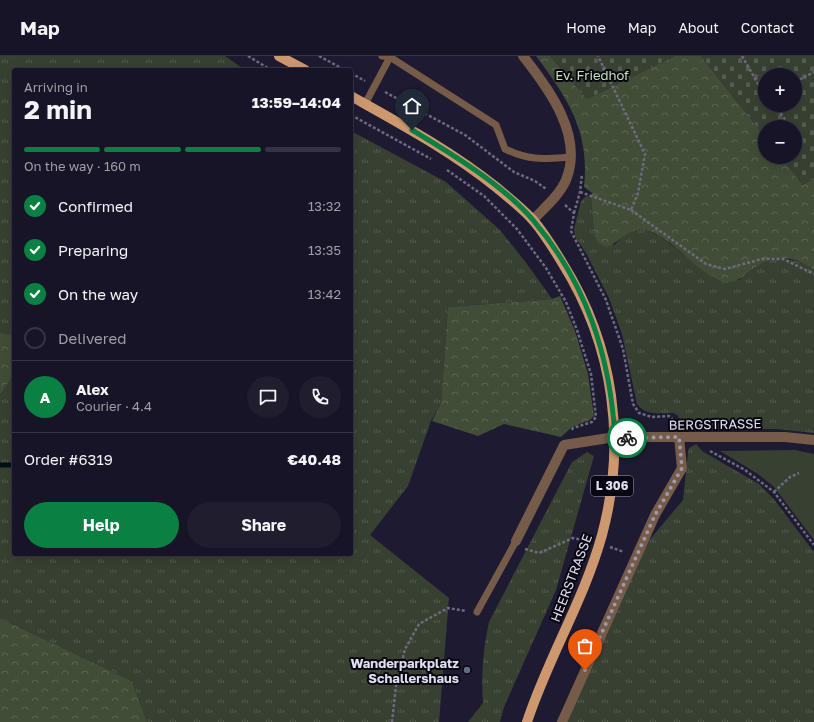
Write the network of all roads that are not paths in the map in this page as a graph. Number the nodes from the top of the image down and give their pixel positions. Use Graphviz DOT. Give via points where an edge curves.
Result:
graph roads {
  1 [pos="279,56"];
  2 [pos="382,56"];
  3 [pos="522,56"];
  4 [pos="390,57"];
  5 [pos="301,68"];
  6 [pos="353,97"];
  7 [pos="365,104"];
  8 [pos="570,157"];
  9 [pos="533,220"];
  10 [pos="615,437"];
  11 [pos="679,437"];
  12 [pos="814,440"];
  13 [pos="515,544"];
  14 [pos="477,612"];
  15 [pos="527,722"];
  16 [pos="562,722"];
  1 -- 5 [label="main road"];
  2 -- 4 [label="lane"];
  3 -- 8 [label="street" via="546,85 569,137"];
  4 -- 7 [label="lane"];
  4 -- 8 [label="lane" via="496,125 505,149 537,159"];
  6 -- 7 [label="main road, L 306"];
  7 -- 9 [label="main road, L 306" via="464,162"];
  8 -- 9 [label="street" via="566,181 556,196"];
  9 -- 10 [label="main road, HEERSTRASSE / L 306" via="576,283 594,324 606,362 613,400"];
  10 -- 11 [label="street, BERGSTRASSE"];
  10 -- 13 [label="street" via="564,445"];
  10 -- 15 [label="main road, HEERSTRASSE / L 306" via="611,496 599,544 578,602 537,691"];
  11 -- 12 [label="street, BERGSTRASSE" via="785,437"];
  11 -- 16 [label="street" via="682,468 655,515"];
  13 -- 14 [label="lane"];
}
